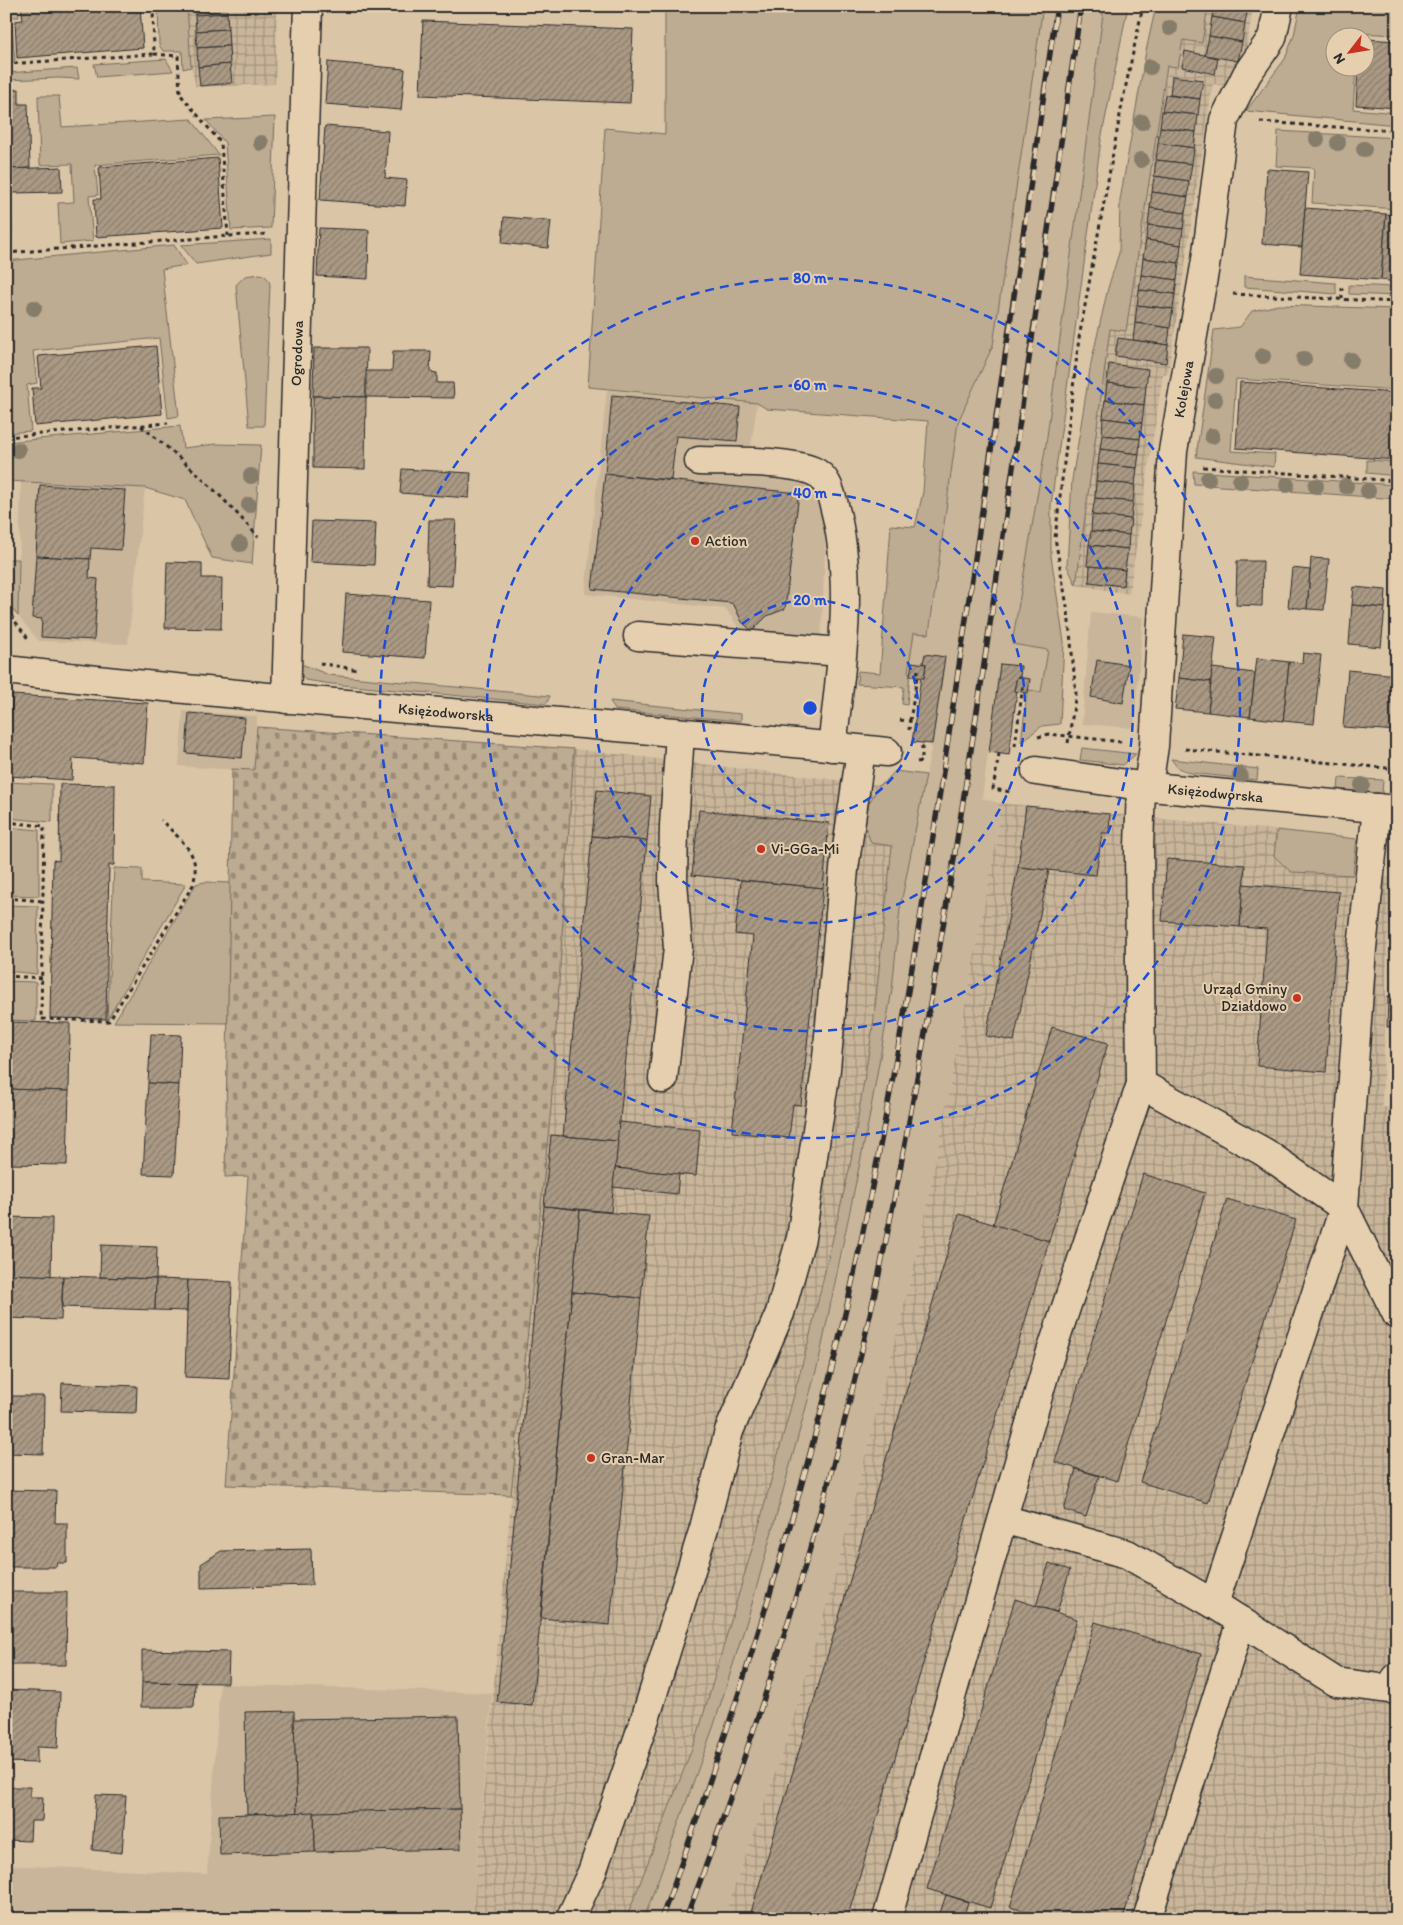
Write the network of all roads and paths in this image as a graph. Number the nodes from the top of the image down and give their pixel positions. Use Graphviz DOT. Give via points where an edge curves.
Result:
graph roads {
  1 [pos="153,6"];
  2 [pos="308,6"];
  3 [pos="1143,6"];
  4 [pos="1279,6"];
  5 [pos="154,54"];
  6 [pos="6,64"];
  7 [pos="1224,120"];
  8 [pos="1397,131"];
  9 [pos="277,234"];
  10 [pos="228,236"];
  11 [pos="6,253"];
  12 [pos="1342,288"];
  13 [pos="1200,292"];
  14 [pos="1342,299"];
  15 [pos="1397,302"];
  16 [pos="168,423"];
  17 [pos="141,426"];
  18 [pos="6,437"];
  19 [pos="699,461"];
  20 [pos="1172,464"];
  21 [pos="1397,481"];
  22 [pos="264,544"];
  23 [pos="6,609"];
  24 [pos="638,636"];
  25 [pos="30,640"];
  26 [pos="841,652"];
  27 [pos="316,661"];
  28 [pos="6,670"];
  29 [pos="361,670"];
  30 [pos="918,670"];
  31 [pos="1023,684"];
  32 [pos="286,700"];
  33 [pos="891,719"];
  34 [pos="910,721"];
  35 [pos="680,733"];
  36 [pos="897,746"];
  37 [pos="1154,746"];
  38 [pos="832,747"];
  39 [pos="861,750"];
  40 [pos="1014,755"];
  41 [pos="1397,769"];
  42 [pos="1036,771"];
  43 [pos="1064,775"];
  44 [pos="1144,786"];
  45 [pos="1387,809"];
  46 [pos="161,820"];
  47 [pos="6,822"];
  48 [pos="6,898"];
  49 [pos="43,901"];
  50 [pos="6,976"];
  51 [pos="42,978"];
  52 [pos="663,1079"];
  53 [pos="1141,1084"];
  54 [pos="1344,1208"];
  55 [pos="1397,1315"];
  56 [pos="1003,1519"];
  57 [pos="1214,1604"];
  58 [pos="1241,1621"];
  59 [pos="1397,1677"];
  60 [pos="570,1919"];
  61 [pos="887,1919"];
  62 [pos="1147,1919"];
  1 -- 5 [label="path"];
  2 -- 32 [label="street, Ogrodowa"];
  3 -- 43 [label="path" via="1079,338 1055,538 1068,612 1076,693"];
  4 -- 7 [label="street, Kolejowa" via="1272,38 1248,74"];
  5 -- 6 [label="path"];
  5 -- 10 [label="path" via="178,56 180,94 221,143"];
  7 -- 8 [label="path"];
  7 -- 13 [label="street, Kolejowa"];
  9 -- 10 [label="path"];
  10 -- 11 [label="path"];
  12 -- 14 [label="path"];
  13 -- 14 [label="path"];
  13 -- 20 [label="street, Kolejowa"];
  14 -- 15 [label="path"];
  16 -- 17 [label="path"];
  17 -- 18 [label="path"];
  17 -- 22 [label="path" via="230,504"];
  19 -- 26 [label="street" via="788,465 813,471 824,478 841,531 846,589"];
  20 -- 21 [label="path"];
  20 -- 37 [label="street, Kolejowa"];
  23 -- 25 [label="path"];
  24 -- 26 [label="street"];
  26 -- 38 [label="street"];
  27 -- 29 [label="path"];
  28 -- 32 [label="street, Księżodworska"];
  30 -- 34 [label="path"];
  31 -- 40 [label="path"];
  32 -- 35 [label="street, Księżodworska"];
  33 -- 34 [label="path"];
  34 -- 36 [label="path"];
  35 -- 38 [label="street, Księżodworska"];
  35 -- 52 [label="street" via="673,881 678,948"];
  36 -- 39 [label="street, Księżodworska"];
  37 -- 41 [label="path"];
  37 -- 44 [label="street, Kolejowa"];
  38 -- 39 [label="street, Księżodworska"];
  39 -- 60 [label="street" via="844,869 826,1069 801,1238 780,1313 728,1431 704,1528 644,1722 592,1872"];
  42 -- 43 [label="street, Księżodworska"];
  43 -- 44 [label="street, Księżodworska"];
  44 -- 45 [label="street, Księżodworska"];
  44 -- 53 [label="street, Kolejowa" via="1139,847"];
  45 -- 54 [label="street" via="1362,948"];
  46 -- 51 [label="path" via="192,852 197,872 193,885 109,1021 41,1020"];
  47 -- 49 [label="path" via="44,826"];
  48 -- 49 [label="path"];
  49 -- 51 [label="path"];
  50 -- 51 [label="path"];
  53 -- 54 [label="street" via="1264,1152"];
  53 -- 56 [label="street, Kolejowa" via="1049,1358"];
  54 -- 55 [label="street"];
  54 -- 57 [label="street"];
  56 -- 57 [label="street" via="1127,1554"];
  56 -- 61 [label="street, Kolejowa"];
  57 -- 58 [label="street"];
  58 -- 59 [label="street" via="1336,1682 1388,1689"];
  58 -- 62 [label="street"];
}
